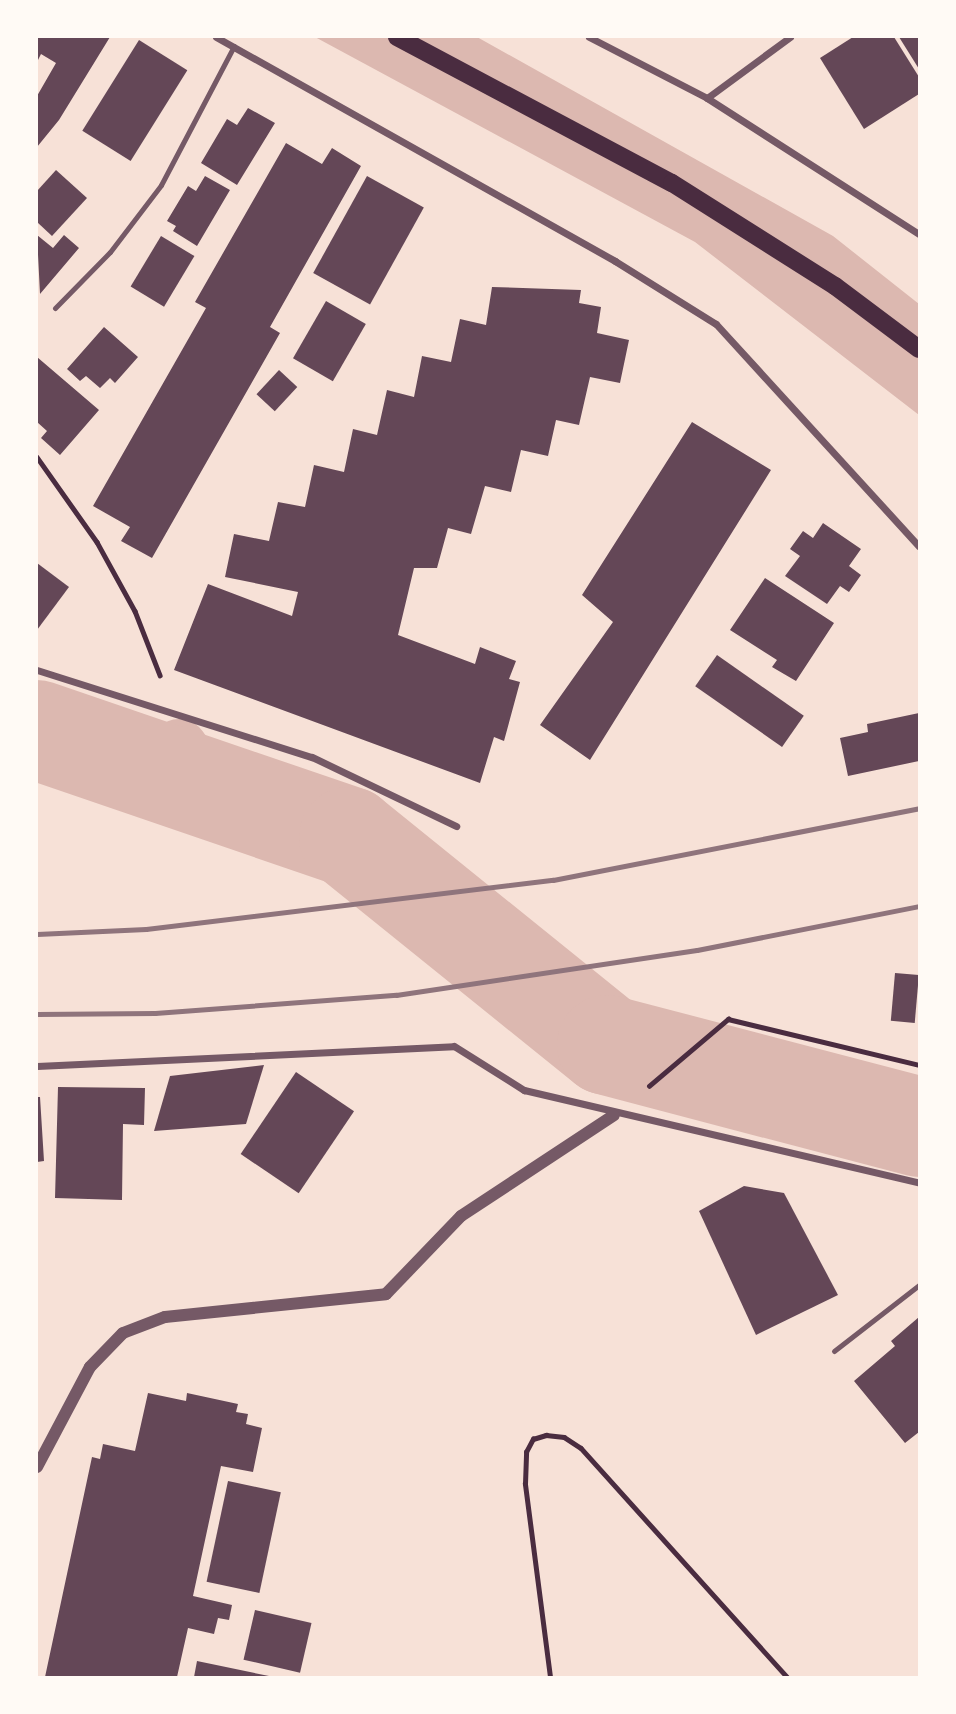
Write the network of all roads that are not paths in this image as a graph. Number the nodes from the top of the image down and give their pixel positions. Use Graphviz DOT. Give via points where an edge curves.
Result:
graph roads {
  1 [pos="216,37"];
  2 [pos="397,37"];
  3 [pos="589,37"];
  4 [pos="790,37"];
  5 [pos="234,46"];
  6 [pos="707,98"];
  7 [pos="919,234"];
  8 [pos="55,308"];
  9 [pos="919,349"];
  10 [pos="919,546"];
  11 [pos="37,670"];
  12 [pos="457,826"];
  13 [pos="37,1066"];
  14 [pos="614,1115"];
  15 [pos="919,1184"];
  16 [pos="919,1285"];
  17 [pos="834,1351"];
  18 [pos="37,1467"];
  1 -- 5 [label="street"];
  2 -- 9 [label="main road" via="672,183 835,286"];
  3 -- 6 [label="street"];
  4 -- 6 [label="street"];
  5 -- 8 [label="lane" via="161,185 110,252"];
  5 -- 10 [label="street" via="615,261 716,324"];
  6 -- 7 [label="street"];
  11 -- 12 [label="street" via="313,757"];
  13 -- 14 [label="street" via="454,1046 524,1090"];
  14 -- 15 [label="street"];
  14 -- 18 [label="street" via="461,1216 386,1294 165,1317 123,1333 90,1367"];
  16 -- 17 [label="lane"];
}
